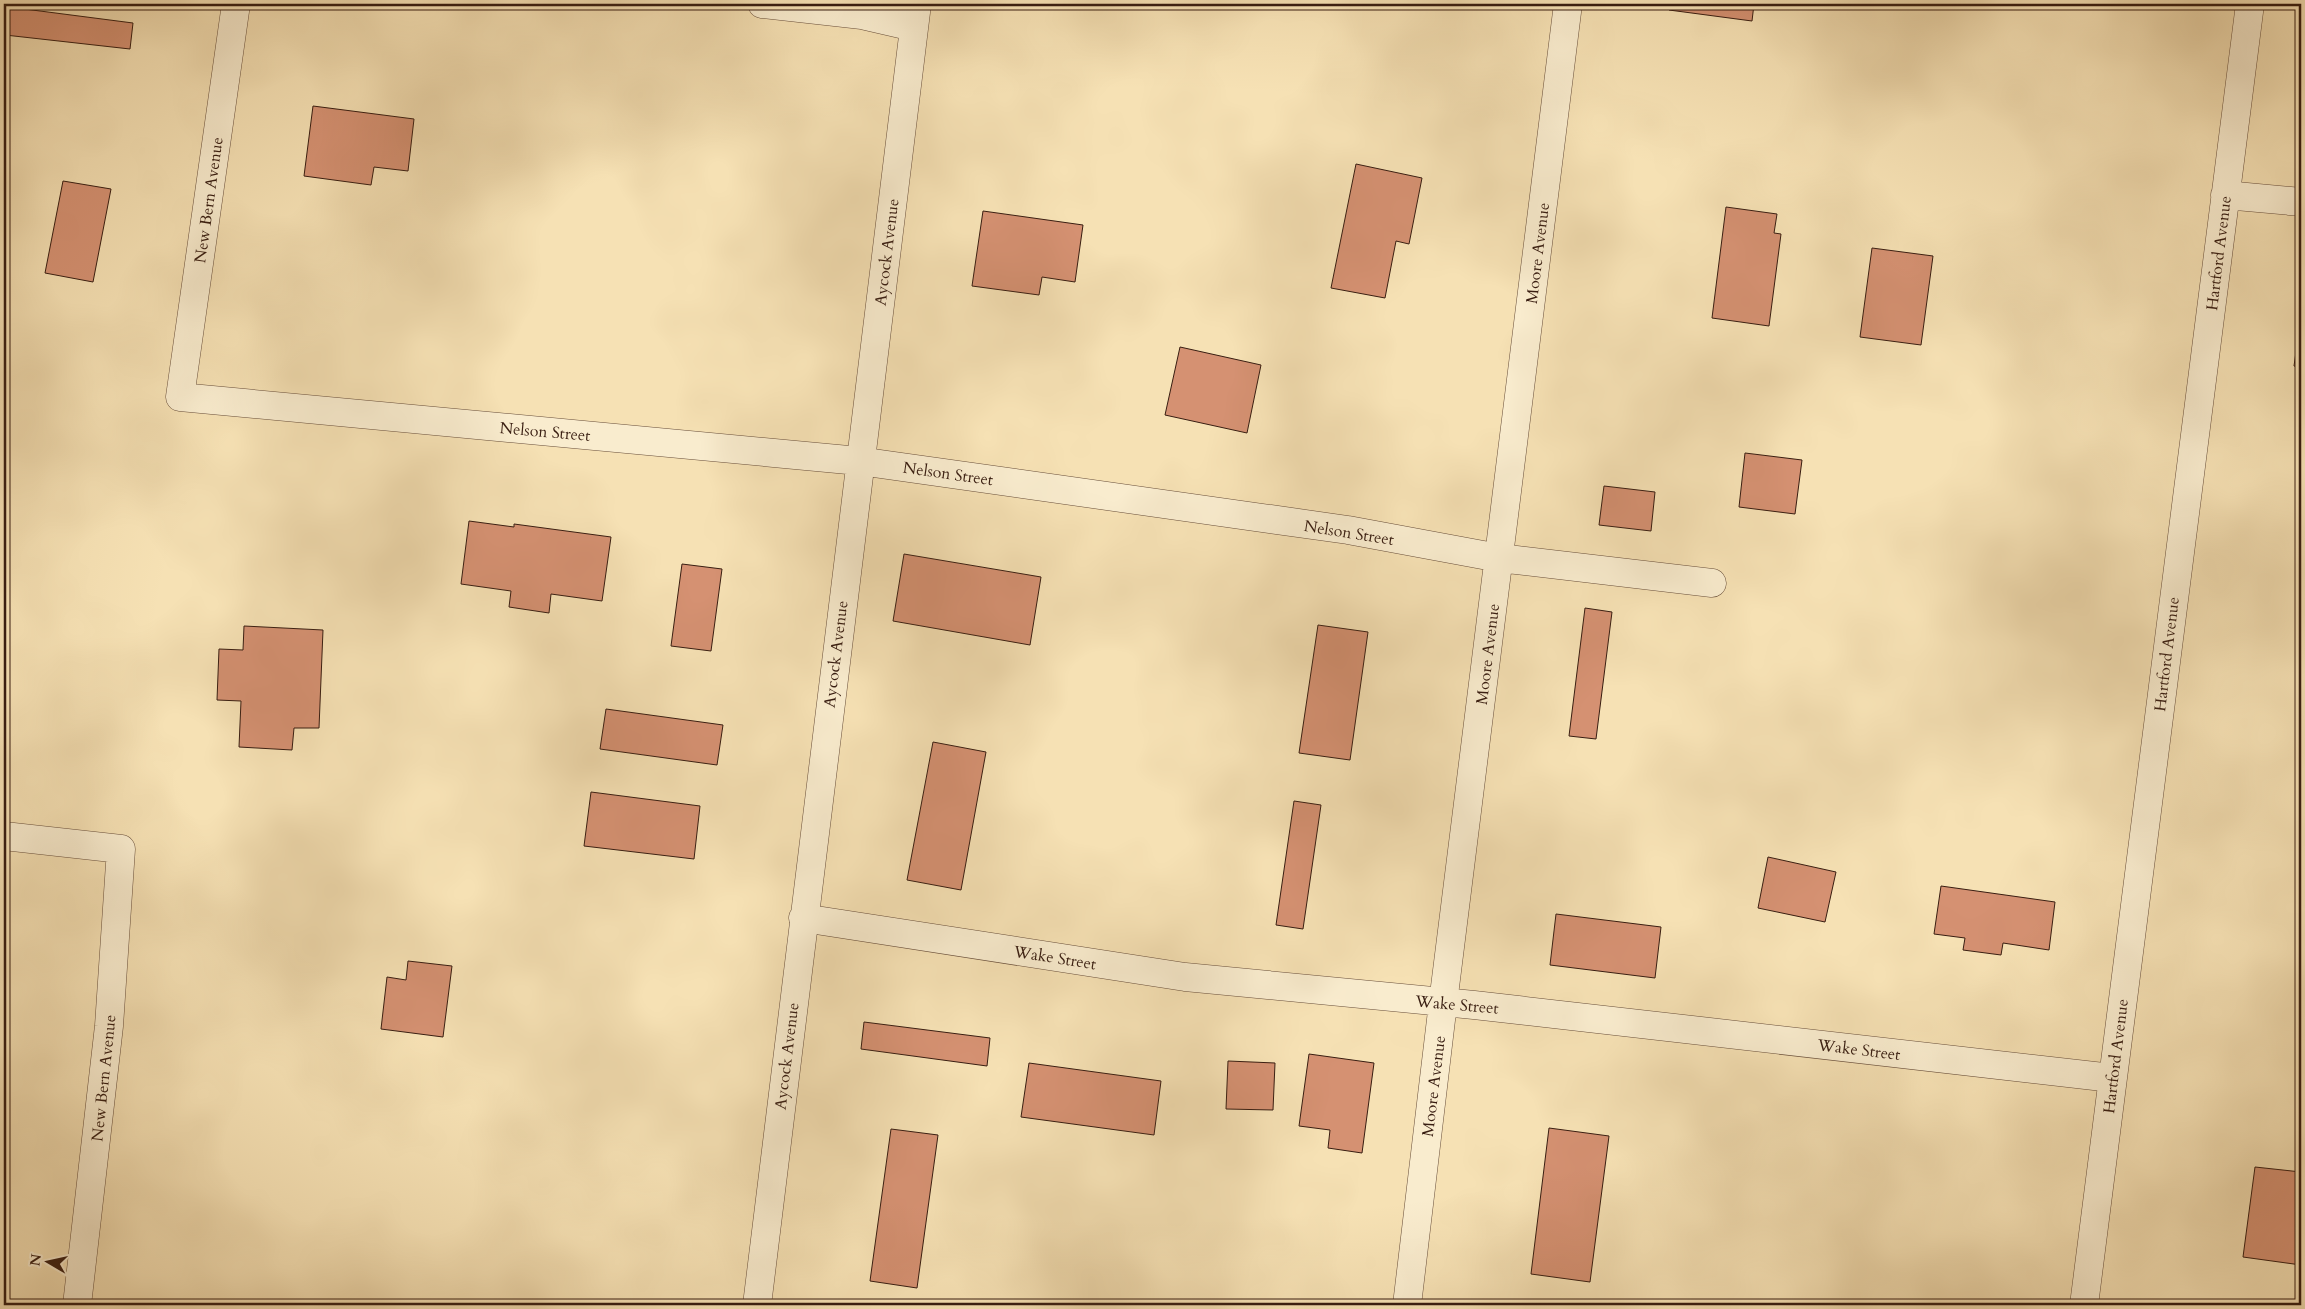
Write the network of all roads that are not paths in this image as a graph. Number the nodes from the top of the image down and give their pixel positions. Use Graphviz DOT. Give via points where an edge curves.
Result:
graph roads {
  1 [pos="236,4"];
  2 [pos="762,4"];
  3 [pos="1568,4"];
  4 [pos="2250,4"];
  5 [pos="915,15"];
  6 [pos="2225,195"];
  7 [pos="2301,202"];
  8 [pos="180,397"];
  9 [pos="859,461"];
  10 [pos="1499,558"];
  11 [pos="1712,583"];
  12 [pos="4,836"];
  13 [pos="803,918"];
  14 [pos="1443,1003"];
  15 [pos="2112,1078"];
  16 [pos="77,1305"];
  17 [pos="757,1305"];
  18 [pos="1407,1305"];
  19 [pos="2084,1305"];
  1 -- 8 [label="street, New Bern Avenue"];
  2 -- 5 [label="street" via="862,15"];
  3 -- 10 [label="street, Moore Avenue"];
  4 -- 6 [label="street, Hartford Avenue"];
  5 -- 9 [label="street, Aycock Avenue"];
  6 -- 7 [label="street"];
  6 -- 15 [label="street, Hartford Avenue"];
  8 -- 9 [label="street, Nelson Street"];
  9 -- 10 [label="street, Nelson Street" via="1348,530"];
  9 -- 13 [label="street, Aycock Avenue"];
  10 -- 11 [label="street, Nelson Street"];
  10 -- 14 [label="street, Moore Avenue"];
  12 -- 16 [label="street, New Bern Avenue" via="120,849 109,1026"];
  13 -- 14 [label="street, Wake Street" via="1185,977"];
  13 -- 17 [label="street, Aycock Avenue"];
  14 -- 15 [label="street, Wake Street"];
  14 -- 18 [label="street, Moore Avenue"];
  15 -- 19 [label="street, Hartford Avenue"];
}
